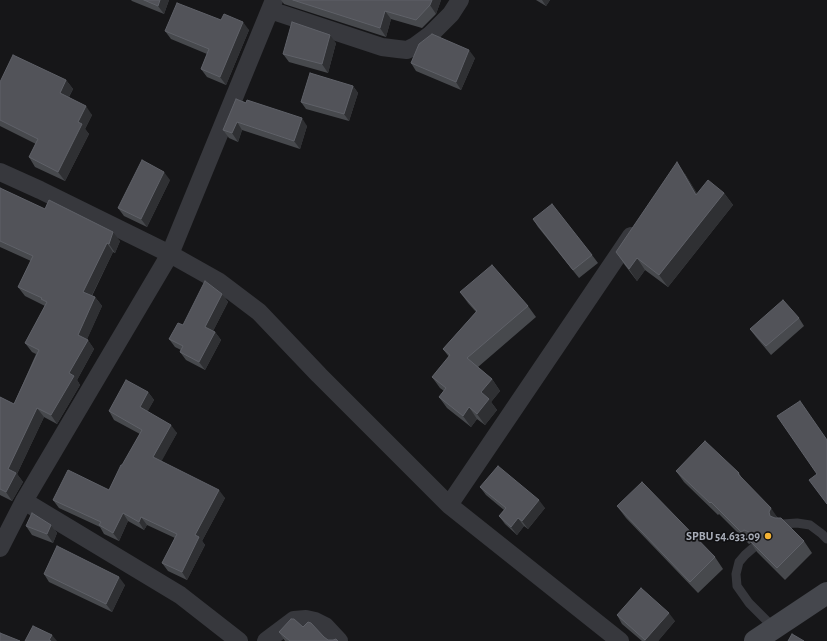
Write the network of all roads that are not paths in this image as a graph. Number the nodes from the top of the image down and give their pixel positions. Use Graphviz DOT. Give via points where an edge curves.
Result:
graph roads {
  1 [pos="460,0"];
  2 [pos="272,5"];
  3 [pos="0,172"];
  4 [pos="640,222"];
  5 [pos="170,254"];
  6 [pos="24,501"];
  7 [pos="449,505"];
  8 [pos="783,524"];
  9 [pos="827,539"];
  10 [pos="0,548"];
  11 [pos="753,548"];
  12 [pos="827,593"];
  13 [pos="774,628"];
  14 [pos="239,641"];
  15 [pos="266,641"];
  16 [pos="339,641"];
  17 [pos="620,641"];
  18 [pos="755,641"];
  1 -- 2 [label="street" via="451,14 430,35 408,50 382,46"];
  2 -- 5 [label="street"];
  3 -- 5 [label="street"];
  4 -- 7 [label="street"];
  5 -- 6 [label="street"];
  5 -- 7 [label="street" via="218,281 259,312"];
  6 -- 10 [label="street"];
  6 -- 14 [label="street" via="180,595"];
  7 -- 17 [label="street"];
  8 -- 9 [label="lane" via="810,525"];
  11 -- 13 [label="lane" via="739,562 737,586"];
  12 -- 13 [label="main road"];
  13 -- 18 [label="main road"];
  15 -- 16 [label="street" via="294,620 306,619 325,626"];
}
